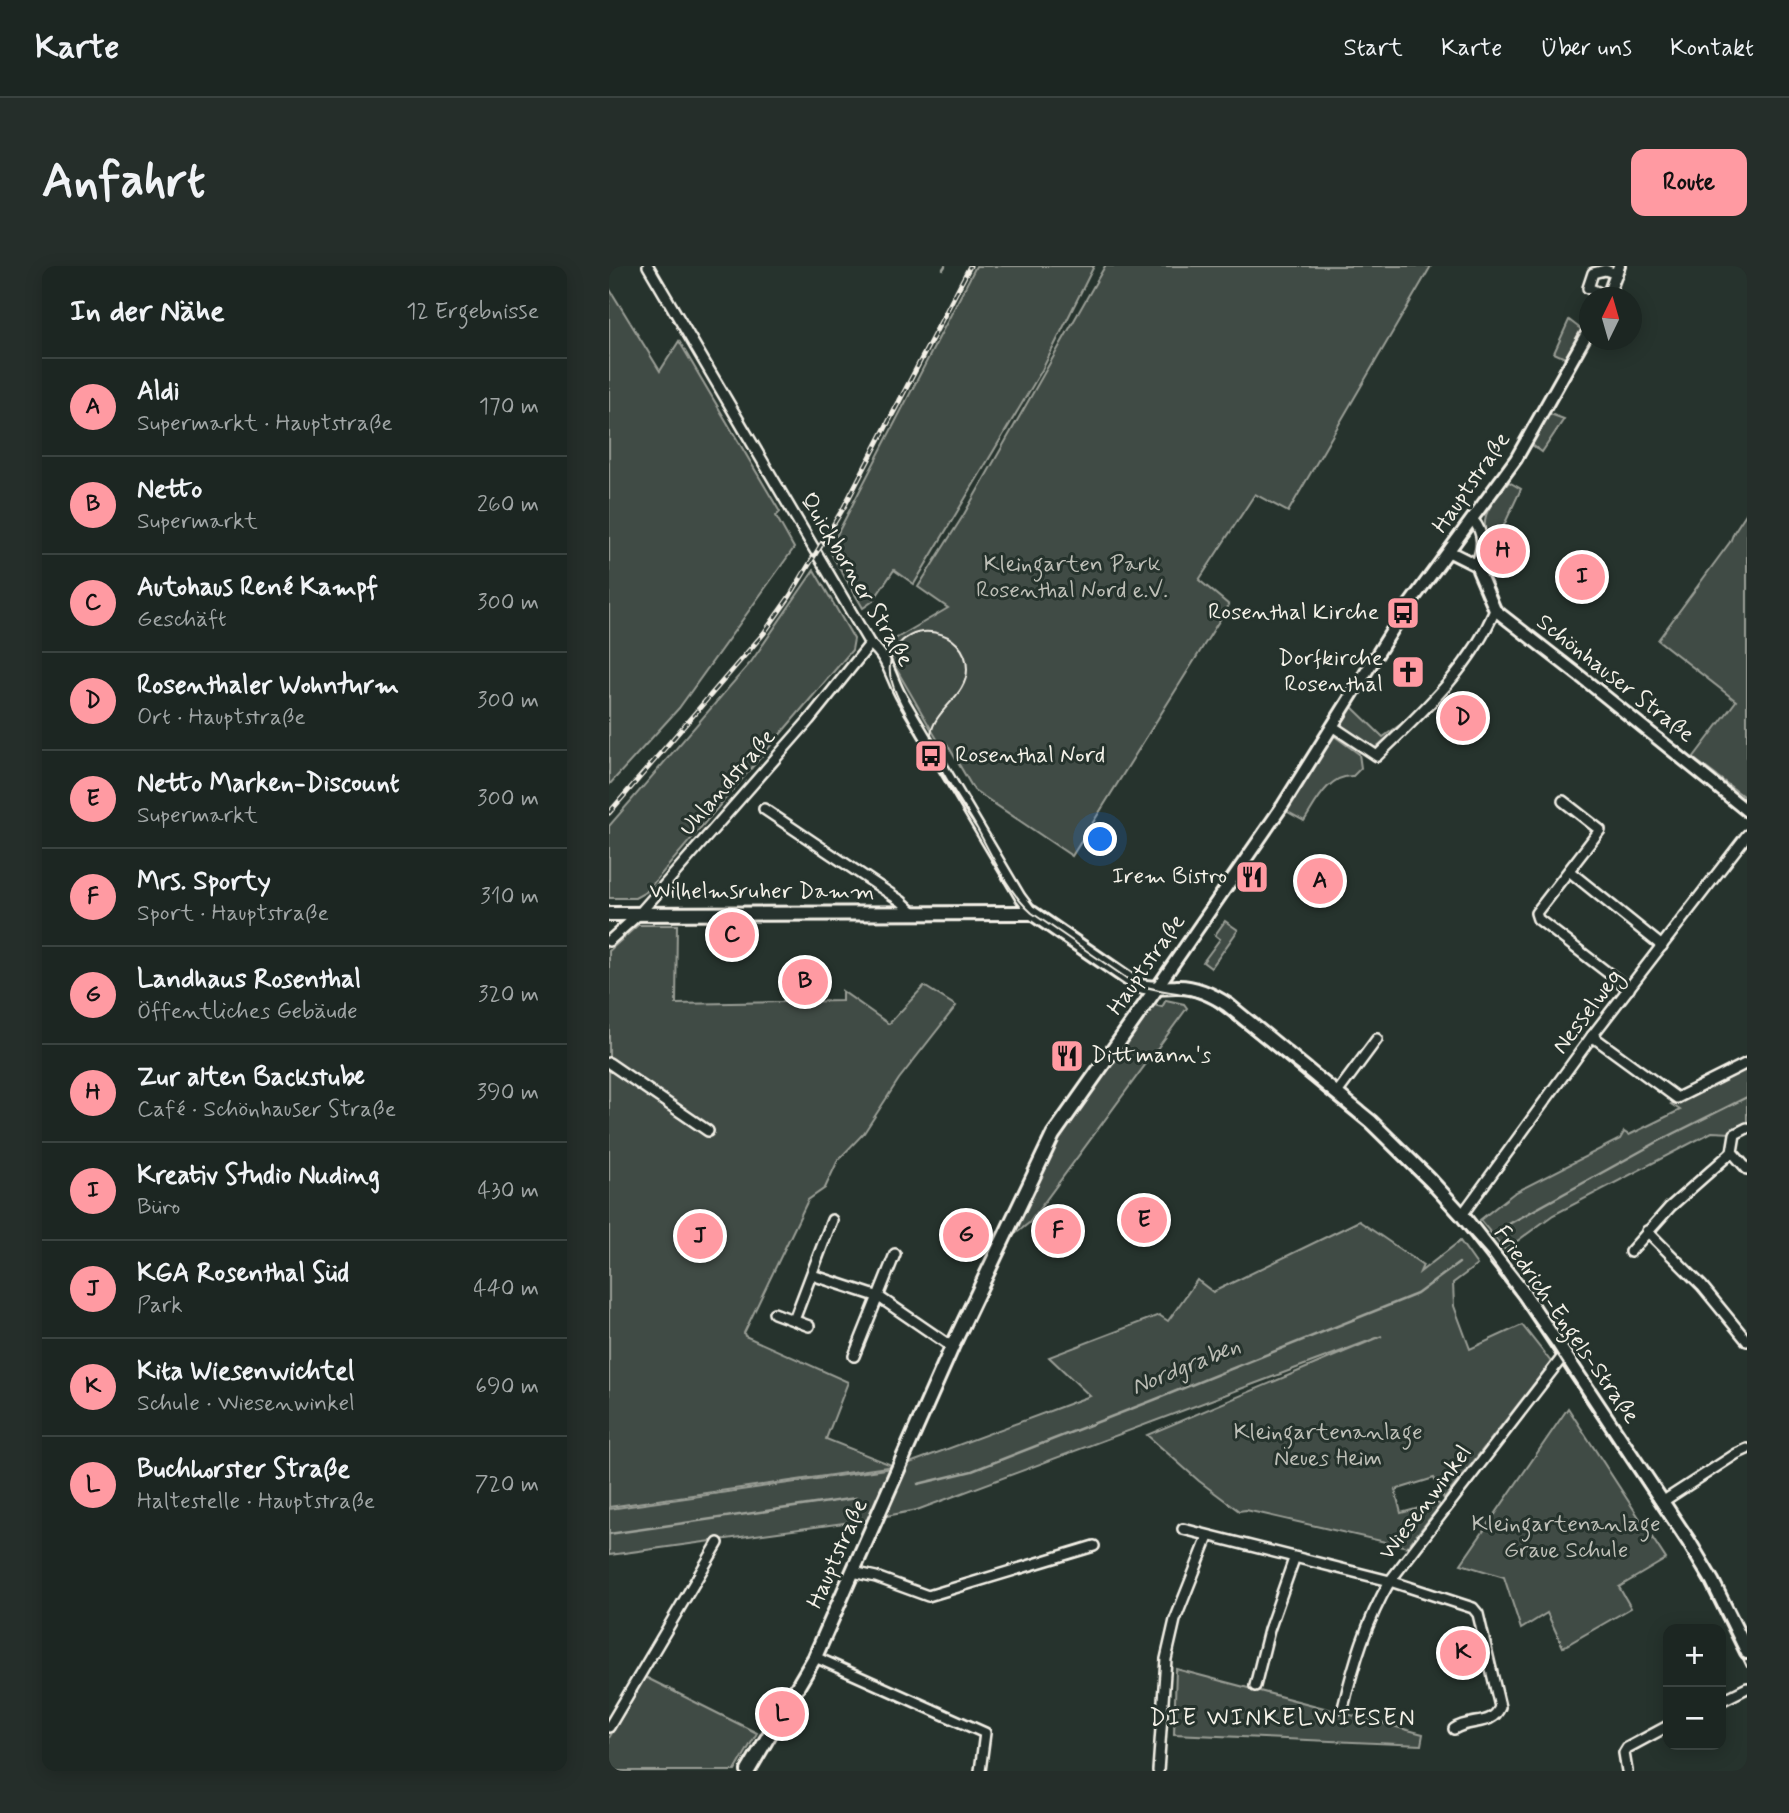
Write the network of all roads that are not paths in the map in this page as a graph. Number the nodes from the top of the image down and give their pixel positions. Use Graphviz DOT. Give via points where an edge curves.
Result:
graph roads {
  1 [pos="648,266"];
  2 [pos="1618,270"];
  3 [pos="1588,287"];
  4 [pos="1611,287"];
  5 [pos="1579,348"];
  6 [pos="1473,520"];
  7 [pos="1450,552"];
  8 [pos="1477,568"];
  9 [pos="1495,610"];
  10 [pos="870,643"];
  11 [pos="1332,726"];
  12 [pos="1563,801"];
  13 [pos="764,809"];
  14 [pos="1747,811"];
  15 [pos="1747,835"];
  16 [pos="1569,871"];
  17 [pos="914,913"];
  18 [pos="1032,913"];
  19 [pos="609,914"];
  20 [pos="639,914"];
  21 [pos="609,941"];
  22 [pos="1663,946"];
  23 [pos="1156,989"];
  24 [pos="1629,989"];
  25 [pos="1593,1036"];
  26 [pos="1377,1039"];
  27 [pos="609,1063"];
  28 [pos="1747,1063"];
  29 [pos="1337,1093"];
  30 [pos="1747,1128"];
  31 [pos="708,1131"];
  32 [pos="1732,1152"];
  33 [pos="1747,1168"];
  34 [pos="1462,1215"];
  35 [pos="832,1220"];
  36 [pos="1647,1231"];
  37 [pos="1630,1252"];
  38 [pos="895,1254"];
  39 [pos="812,1275"];
  40 [pos="879,1297"];
  41 [pos="774,1313"];
  42 [pos="794,1320"];
  43 [pos="809,1326"];
  44 [pos="1747,1341"];
  45 [pos="952,1347"];
  46 [pos="1564,1354"];
  47 [pos="854,1356"];
  48 [pos="1747,1450"];
  49 [pos="1662,1502"];
  50 [pos="1183,1529"];
  51 [pos="1207,1537"];
  52 [pos="718,1543"];
  53 [pos="1094,1546"];
  54 [pos="1294,1559"];
  55 [pos="853,1572"];
  56 [pos="1390,1581"];
  57 [pos="1747,1651"];
  58 [pos="815,1657"];
  59 [pos="1255,1686"];
  60 [pos="1747,1688"];
  61 [pos="1726,1698"];
  62 [pos="1343,1708"];
  63 [pos="609,1727"];
  64 [pos="1454,1729"];
  65 [pos="1663,1729"];
  66 [pos="748,1771"];
  67 [pos="980,1771"];
  68 [pos="1158,1771"];
  69 [pos="1627,1771"];
  1 -- 10 [label="street, Quickborner Straße"];
  2 -- 3 [label="street" via="1593,273"];
  2 -- 4 [label="street"];
  5 -- 6 [label="street, Hauptstraße" via="1526,444"];
  6 -- 7 [label="street, Hauptstraße"];
  6 -- 8 [label="street, Schönhauser Straße" via="1482,536"];
  7 -- 8 [label="street"];
  7 -- 11 [label="street, Hauptstraße" via="1403,613"];
  8 -- 9 [label="street, Schönhauser Straße"];
  9 -- 11 [label="street" via="1485,634 1454,677 1377,757"];
  9 -- 14 [label="street, Schönhauser Straße"];
  10 -- 18 [label="street, Quickborner Straße" via="886,662 902,699"];
  10 -- 20 [label="street, Uhlandstraße" via="809,720"];
  11 -- 23 [label="street, Hauptstraße"];
  12 -- 16 [label="street" via="1601,830"];
  13 -- 17 [label="street, Wilhelmsruher Damm"];
  15 -- 22 [label="street, Nesselweg"];
  16 -- 22 [label="street"];
  16 -- 24 [label="street" via="1538,909 1538,919"];
  17 -- 18 [label="main road, Wilhelmsruher Damm"];
  17 -- 20 [label="main road, Wilhelmsruher Damm"];
  18 -- 23 [label="main road" via="1137,985"];
  19 -- 20 [label="main road, Wilhelmsruher Damm"];
  20 -- 21 [label="street, Uhlandstraße"];
  22 -- 24 [label="street, Nesselweg"];
  23 -- 29 [label="main road, Friedrich-Engels-Straße" via="1184,987 1215,996"];
  23 -- 45 [label="main road, Hauptstraße" via="1053,1135"];
  24 -- 25 [label="street, Nesselweg"];
  25 -- 28 [label="street" via="1677,1098"];
  25 -- 34 [label="street, Nesselweg"];
  26 -- 29 [label="street"];
  27 -- 31 [label="street"];
  29 -- 34 [label="main road, Friedrich-Engels-Straße" via="1410,1159"];
  30 -- 32 [label="street" via="1735,1134"];
  32 -- 33 [label="street"];
  32 -- 36 [label="street"];
  34 -- 46 [label="main road, Friedrich-Engels-Straße"];
  35 -- 39 [label="street"];
  36 -- 37 [label="street"];
  36 -- 44 [label="street" via="1702,1286"];
  38 -- 40 [label="street"];
  39 -- 40 [label="street"];
  39 -- 42 [label="street"];
  40 -- 45 [label="street"];
  40 -- 47 [label="street"];
  41 -- 42 [label="street"];
  42 -- 43 [label="street"];
  45 -- 55 [label="main road, Hauptstraße"];
  46 -- 49 [label="main road, Friedrich-Engels-Straße"];
  46 -- 56 [label="street, Wiesenwinkel"];
  48 -- 49 [label="street"];
  49 -- 57 [label="main road, Friedrich-Engels-Straße" via="1707,1571"];
  50 -- 51 [label="street"];
  51 -- 54 [label="street"];
  51 -- 68 [label="street" via="1178,1611 1166,1660"];
  52 -- 63 [label="street"];
  53 -- 55 [label="street" via="928,1596"];
  54 -- 56 [label="street"];
  54 -- 59 [label="street"];
  55 -- 58 [label="main road, Hauptstraße"];
  56 -- 62 [label="street" via="1373,1610"];
  56 -- 64 [label="street, Wiesenwinkel" via="1464,1604 1478,1614 1500,1707 1487,1721"];
  58 -- 66 [label="main road, Hauptstraße"];
  58 -- 67 [label="street" via="985,1733"];
  60 -- 61 [label="street"];
  65 -- 69 [label="street" via="1627,1748"];
}
